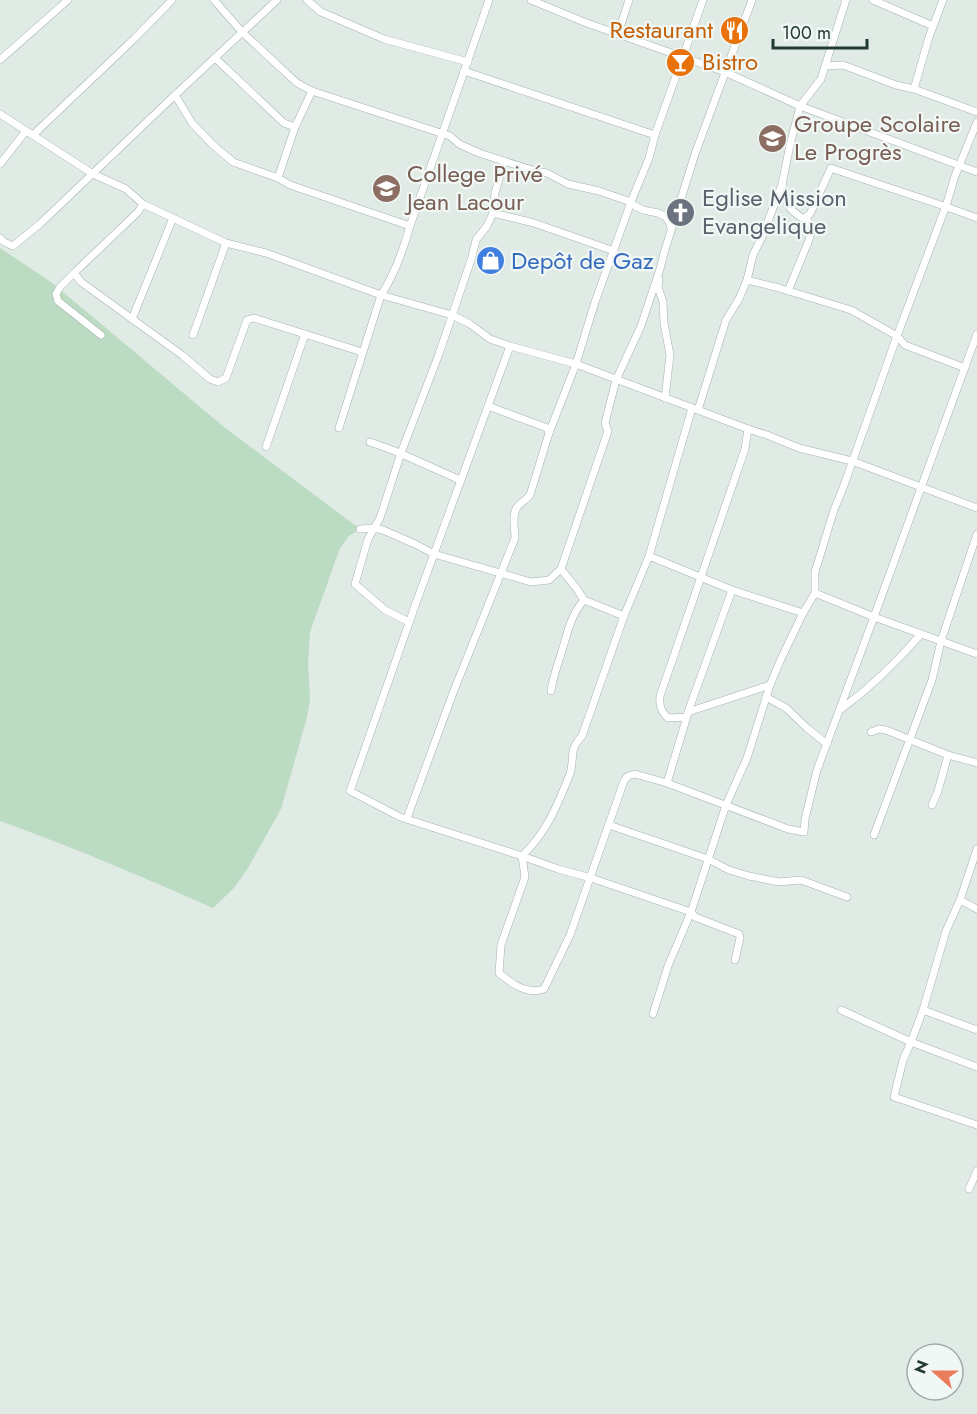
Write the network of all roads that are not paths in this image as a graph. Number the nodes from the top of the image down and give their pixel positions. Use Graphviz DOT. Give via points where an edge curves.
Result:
graph roads {
  1 [pos="68,0"];
  2 [pos="172,0"];
  3 [pos="214,0"];
  4 [pos="277,0"];
  5 [pos="307,0"];
  6 [pos="489,0"];
  7 [pos="531,0"];
  8 [pos="629,0"];
  9 [pos="703,0"];
  10 [pos="752,0"];
  11 [pos="846,0"];
  12 [pos="873,0"];
  13 [pos="943,0"];
  14 [pos="933,26"];
  15 [pos="243,32"];
  16 [pos="618,34"];
  17 [pos="682,56"];
  18 [pos="1,57"];
  19 [pos="215,58"];
  20 [pos="468,62"];
  21 [pos="826,66"];
  22 [pos="465,71"];
  23 [pos="725,72"];
  24 [pos="914,89"];
  25 [pos="312,91"];
  26 [pos="175,95"];
  27 [pos="800,106"];
  28 [pos="977,112"];
  29 [pos="0,114"];
  30 [pos="977,122"];
  31 [pos="296,127"];
  32 [pos="29,133"];
  33 [pos="442,134"];
  34 [pos="655,135"];
  35 [pos="504,161"];
  36 [pos="0,164"];
  37 [pos="960,165"];
  38 [pos="977,172"];
  39 [pos="93,174"];
  40 [pos="278,178"];
  41 [pos="782,184"];
  42 [pos="631,202"];
  43 [pos="143,204"];
  44 [pos="946,206"];
  45 [pos="492,213"];
  46 [pos="173,218"];
  47 [pos="977,218"];
  48 [pos="804,219"];
  49 [pos="410,226"];
  50 [pos="671,233"];
  51 [pos="0,238"];
  52 [pos="226,243"];
  53 [pos="614,251"];
  54 [pos="660,269"];
  55 [pos="74,273"];
  56 [pos="747,280"];
  57 [pos="788,291"];
  58 [pos="381,295"];
  59 [pos="452,315"];
  60 [pos="132,319"];
  61 [pos="305,334"];
  62 [pos="977,334"];
  63 [pos="101,335"];
  64 [pos="193,335"];
  65 [pos="897,336"];
  66 [pos="510,346"];
  67 [pos="362,352"];
  68 [pos="576,364"];
  69 [pos="965,368"];
  70 [pos="616,380"];
  71 [pos="665,398"];
  72 [pos="488,406"];
  73 [pos="695,409"];
  74 [pos="339,428"];
  75 [pos="748,429"];
  76 [pos="549,433"];
  77 [pos="370,442"];
  78 [pos="266,447"];
  79 [pos="401,453"];
  80 [pos="852,461"];
  81 [pos="460,480"];
  82 [pos="921,487"];
  83 [pos="977,508"];
  84 [pos="374,528"];
  85 [pos="360,529"];
  86 [pos="977,534"];
  87 [pos="434,554"];
  88 [pos="649,556"];
  89 [pos="561,569"];
  90 [pos="500,574"];
  91 [pos="700,576"];
  92 [pos="732,590"];
  93 [pos="814,593"];
  94 [pos="584,600"];
  95 [pos="803,613"];
  96 [pos="624,616"];
  97 [pos="874,617"];
  98 [pos="409,622"];
  99 [pos="921,634"];
  100 [pos="941,641"];
  101 [pos="977,654"];
  102 [pos="770,685"];
  103 [pos="551,691"];
  104 [pos="766,697"];
  105 [pos="840,710"];
  106 [pos="687,715"];
  107 [pos="871,732"];
  108 [pos="909,740"];
  109 [pos="827,744"];
  110 [pos="948,755"];
  111 [pos="977,763"];
  112 [pos="667,783"];
  113 [pos="726,805"];
  114 [pos="932,805"];
  115 [pos="407,819"];
  116 [pos="609,825"];
  117 [pos="874,835"];
  118 [pos="977,849"];
  119 [pos="522,856"];
  120 [pos="708,859"];
  121 [pos="591,878"];
  122 [pos="847,897"];
  123 [pos="960,900"];
  124 [pos="977,909"];
  125 [pos="691,912"];
  126 [pos="735,960"];
  127 [pos="841,1010"];
  128 [pos="924,1010"];
  129 [pos="653,1014"];
  130 [pos="977,1030"];
  131 [pos="911,1042"];
  132 [pos="977,1067"];
  133 [pos="977,1125"];
  134 [pos="977,1171"];
  135 [pos="969,1189"];
  1 -- 18 [label="street"];
  2 -- 32 [label="street"];
  3 -- 15 [label="street"];
  4 -- 15 [label="street"];
  5 -- 20 [label="street" via="321,12 384,39"];
  6 -- 20 [label="street"];
  7 -- 16 [label="street"];
  8 -- 16 [label="street"];
  9 -- 17 [label="street"];
  10 -- 23 [label="street"];
  11 -- 21 [label="street"];
  12 -- 14 [label="street"];
  13 -- 14 [label="street"];
  14 -- 24 [label="street"];
  15 -- 19 [label="street"];
  15 -- 25 [label="street" via="297,83"];
  16 -- 17 [label="street"];
  17 -- 23 [label="street"];
  17 -- 34 [label="street"];
  19 -- 26 [label="street"];
  19 -- 31 [label="street" via="284,123"];
  20 -- 22 [label="street"];
  21 -- 24 [label="street" via="843,65"];
  21 -- 27 [label="street"];
  22 -- 33 [label="street"];
  22 -- 34 [label="street"];
  23 -- 27 [label="street"];
  23 -- 50 [label="street"];
  24 -- 28 [label="street"];
  25 -- 31 [label="street"];
  25 -- 33 [label="street"];
  26 -- 39 [label="street"];
  26 -- 40 [label="street" via="192,123 233,162"];
  27 -- 37 [label="street"];
  27 -- 41 [label="street"];
  29 -- 32 [label="street"];
  30 -- 37 [label="street"];
  31 -- 40 [label="street"];
  32 -- 36 [label="street"];
  32 -- 39 [label="street"];
  33 -- 35 [label="street" via="465,148"];
  33 -- 49 [label="street"];
  34 -- 42 [label="street"];
  35 -- 42 [label="street"];
  35 -- 45 [label="street"];
  37 -- 38 [label="street"];
  37 -- 44 [label="street"];
  39 -- 43 [label="street" via="126,189"];
  39 -- 51 [label="street" via="13,246"];
  40 -- 49 [label="street"];
  41 -- 48 [label="street" via="786,204"];
  41 -- 56 [label="street"];
  42 -- 50 [label="street" via="666,218"];
  42 -- 53 [label="street"];
  43 -- 46 [label="street"];
  43 -- 55 [label="street"];
  44 -- 47 [label="street"];
  44 -- 48 [label="street" via="831,168"];
  44 -- 65 [label="street"];
  45 -- 53 [label="street"];
  45 -- 59 [label="street" via="476,240"];
  46 -- 52 [label="street"];
  46 -- 60 [label="street"];
  48 -- 57 [label="street" via="810,223 811,232"];
  49 -- 58 [label="street" via="401,258"];
  50 -- 54 [label="street"];
  52 -- 58 [label="street" via="266,253"];
  52 -- 64 [label="street"];
  53 -- 68 [label="street"];
  54 -- 70 [label="street" via="641,326"];
  54 -- 71 [label="street" via="658,287 670,355"];
  55 -- 60 [label="street"];
  55 -- 63 [label="street" via="60,287 58,301"];
  56 -- 57 [label="street"];
  56 -- 73 [label="street" via="726,320"];
  57 -- 65 [label="street" via="851,310"];
  58 -- 59 [label="street"];
  58 -- 67 [label="street"];
  59 -- 66 [label="street" via="490,339"];
  59 -- 79 [label="street"];
  60 -- 61 [label="street" via="218,382 226,378 247,320 254,318"];
  61 -- 67 [label="street"];
  61 -- 78 [label="street"];
  62 -- 69 [label="street"];
  65 -- 69 [label="street" via="905,345"];
  65 -- 80 [label="street"];
  66 -- 68 [label="street"];
  66 -- 72 [label="street"];
  67 -- 74 [label="street"];
  68 -- 70 [label="street"];
  68 -- 76 [label="street"];
  69 -- 82 [label="street"];
  70 -- 71 [label="street"];
  70 -- 89 [label="street" via="605,423 608,431"];
  71 -- 73 [label="street"];
  72 -- 76 [label="street" via="547,428"];
  72 -- 81 [label="street"];
  73 -- 75 [label="street"];
  73 -- 88 [label="street"];
  75 -- 80 [label="street" via="799,448"];
  75 -- 91 [label="street" via="745,449"];
  76 -- 90 [label="street" via="530,495 514,514 515,538"];
  77 -- 79 [label="street"];
  79 -- 81 [label="street"];
  79 -- 84 [label="street"];
  80 -- 82 [label="street"];
  80 -- 93 [label="street" via="814,572"];
  81 -- 87 [label="street"];
  82 -- 83 [label="street"];
  82 -- 97 [label="street"];
  84 -- 85 [label="street"];
  84 -- 87 [label="street"];
  84 -- 98 [label="street" via="355,584 385,610"];
  86 -- 100 [label="street"];
  87 -- 90 [label="street"];
  87 -- 98 [label="street"];
  88 -- 91 [label="street"];
  88 -- 96 [label="street"];
  89 -- 90 [label="street" via="549,580 531,582"];
  89 -- 94 [label="street"];
  90 -- 115 [label="street"];
  91 -- 92 [label="street"];
  91 -- 106 [label="street" via="659,704 668,718"];
  92 -- 95 [label="street"];
  92 -- 106 [label="street"];
  93 -- 95 [label="street"];
  93 -- 97 [label="street"];
  94 -- 96 [label="street"];
  94 -- 103 [label="street" via="570,622"];
  95 -- 102 [label="street"];
  96 -- 119 [label="street" via="582,736 573,747 565,787 545,830"];
  97 -- 99 [label="street"];
  97 -- 105 [label="street"];
  98 -- 115 [label="street" via="350,791"];
  99 -- 100 [label="street"];
  99 -- 105 [label="street" via="898,660"];
  100 -- 101 [label="street"];
  100 -- 108 [label="street" via="932,680"];
  102 -- 104 [label="street"];
  102 -- 106 [label="street"];
  104 -- 109 [label="street" via="786,708"];
  104 -- 113 [label="street" via="747,758"];
  105 -- 109 [label="street"];
  106 -- 112 [label="street"];
  107 -- 108 [label="street" via="886,730"];
  108 -- 110 [label="street"];
  108 -- 117 [label="street"];
  109 -- 113 [label="street" via="817,770 804,832"];
  110 -- 111 [label="street"];
  110 -- 114 [label="street"];
  112 -- 113 [label="street"];
  112 -- 116 [label="street" via="635,774 628,776"];
  113 -- 120 [label="street"];
  115 -- 119 [label="street"];
  116 -- 120 [label="street"];
  116 -- 121 [label="street"];
  118 -- 123 [label="street"];
  119 -- 121 [label="street"];
  119 -- 121 [label="street" via="525,877 501,945 499,973 512,985 529,991 544,989"];
  120 -- 122 [label="street" via="748,876 778,882 801,880"];
  120 -- 125 [label="street"];
  121 -- 125 [label="street"];
  123 -- 124 [label="street"];
  123 -- 128 [label="street" via="946,931"];
  125 -- 126 [label="street" via="739,934"];
  125 -- 129 [label="street"];
  127 -- 131 [label="street"];
  128 -- 130 [label="street"];
  128 -- 131 [label="street"];
  131 -- 132 [label="street"];
  131 -- 133 [label="street" via="894,1097"];
  134 -- 135 [label="street"];
}
